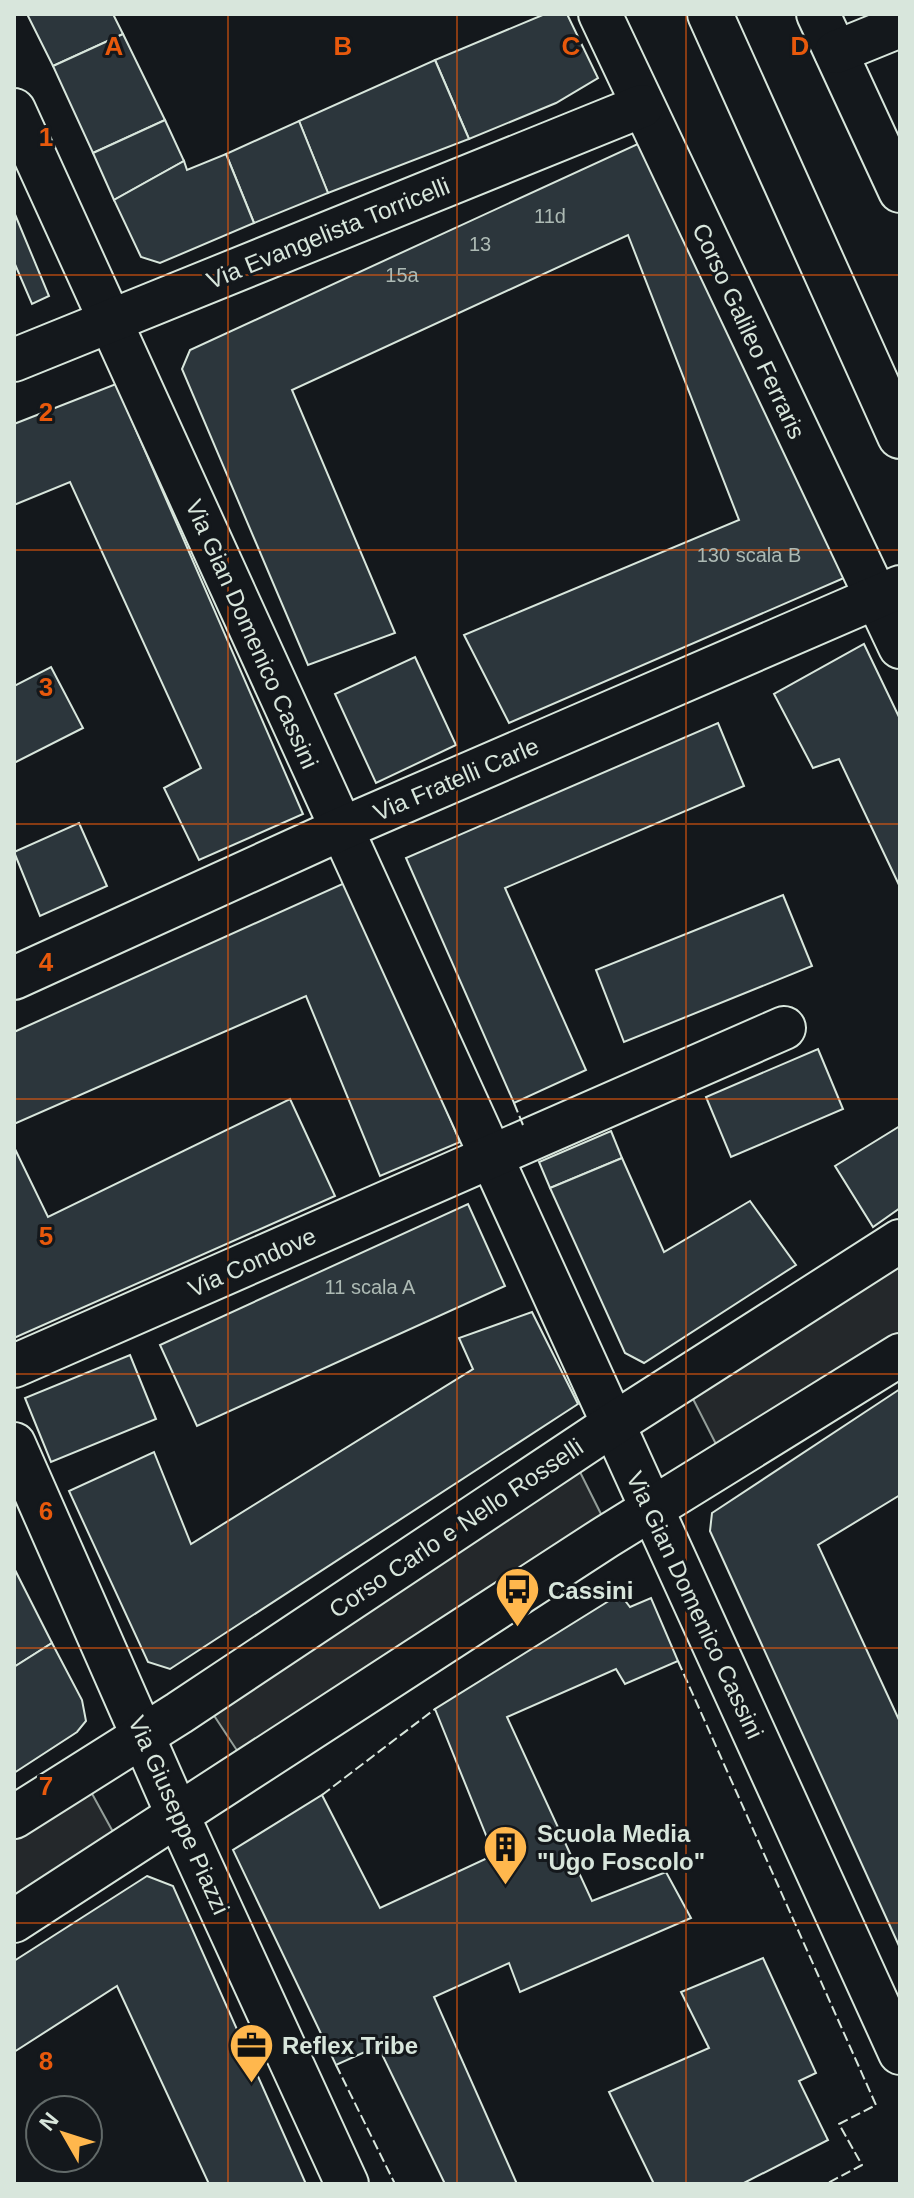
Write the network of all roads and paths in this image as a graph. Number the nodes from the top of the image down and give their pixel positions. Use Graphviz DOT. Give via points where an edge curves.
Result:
graph roads {
  1 [pos="600,14"];
  2 [pos="710,14"];
  3 [pos="818,14"];
  4 [pos="900,26"];
  5 [pos="836,52"];
  6 [pos="642,106"];
  7 [pos="14,110"];
  8 [pos="900,191"];
  9 [pos="111,321"];
  10 [pos="14,360"];
  11 [pos="900,436"];
  12 [pos="888,592"];
  13 [pos="900,647"];
  14 [pos="341,829"];
  15 [pos="14,978"];
  16 [pos="784,1028"];
  17 [pos="490,1157"];
  18 [pos="900,1241"];
  19 [pos="900,1355"];
  20 [pos="14,1366"];
  21 [pos="612,1425"];
  22 [pos="14,1444"];
  23 [pos="651,1509"];
  24 [pos="142,1736"];
  25 [pos="178,1816"];
  26 [pos="14,1817"];
  27 [pos="14,1921"];
  28 [pos="900,2053"];
  29 [pos="347,2184"];
  1 -- 6 [label="street, Corso Galileo Ferraris"];
  2 -- 11 [label="main road"];
  3 -- 5 [label="street"];
  4 -- 5 [label="street"];
  5 -- 8 [label="street"];
  6 -- 9 [label="street, Via Evangelista Torricelli"];
  6 -- 12 [label="street, Corso Galileo Ferraris"];
  7 -- 9 [label="street, Via Gian Domenico Cassini"];
  9 -- 10 [label="street, Via Evangelista Torricelli"];
  9 -- 14 [label="street, Via Gian Domenico Cassini"];
  12 -- 13 [label="street, Corso Galileo Ferraris"];
  12 -- 14 [label="street, Via Fratelli Carle"];
  14 -- 15 [label="street, Via Fratelli Carle"];
  14 -- 17 [label="street, Via Gian Domenico Cassini"];
  16 -- 17 [label="street"];
  17 -- 20 [label="street, Via Condove"];
  17 -- 21 [label="street, Via Gian Domenico Cassini"];
  18 -- 21 [label="street, Corso Carlo e Nello Rosselli"];
  19 -- 23 [label="street"];
  21 -- 23 [label="street, Via Gian Domenico Cassini"];
  21 -- 24 [label="street, Corso Carlo e Nello Rosselli"];
  22 -- 24 [label="street, Via Giuseppe Piazzi"];
  23 -- 25 [label="street"];
  23 -- 28 [label="street, Via Gian Domenico Cassini"];
  24 -- 25 [label="street, Via Giuseppe Piazzi"];
  24 -- 26 [label="street, Corso Carlo e Nello Rosselli"];
  25 -- 27 [label="street"];
  25 -- 29 [label="street, Via Giuseppe Piazzi"];
}
